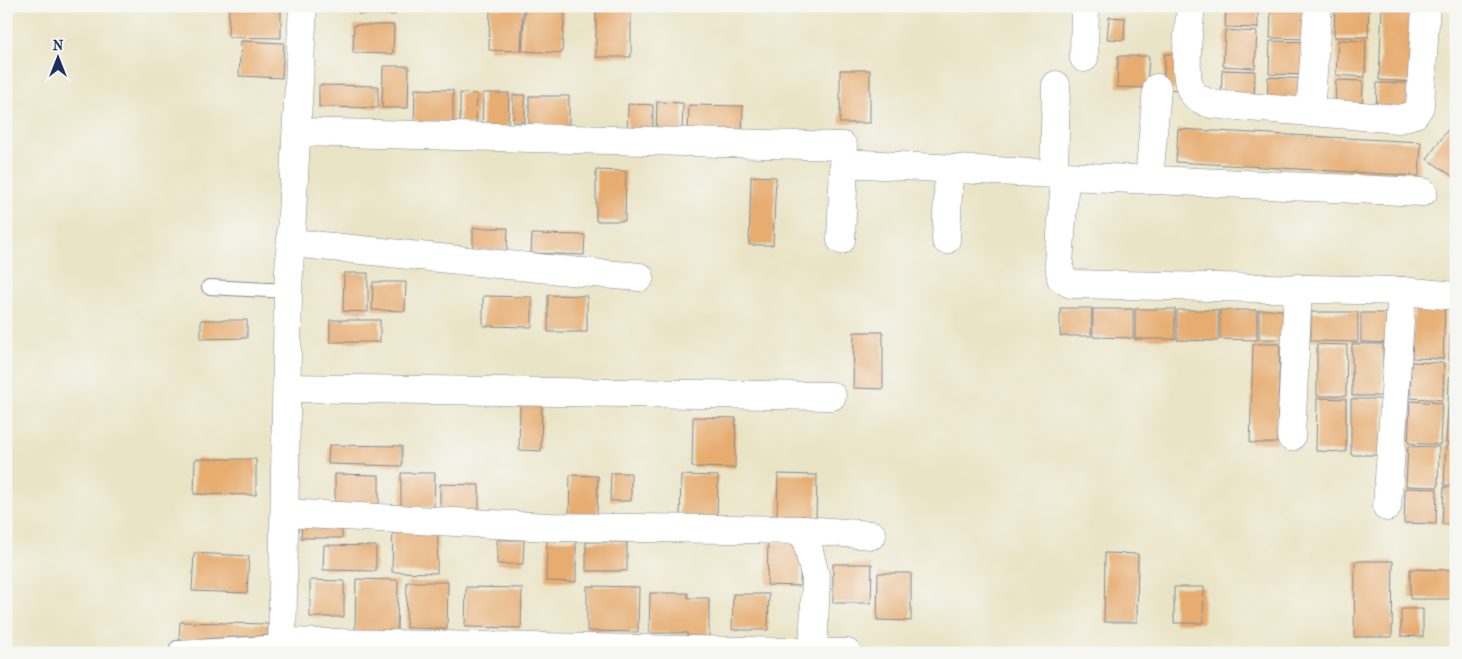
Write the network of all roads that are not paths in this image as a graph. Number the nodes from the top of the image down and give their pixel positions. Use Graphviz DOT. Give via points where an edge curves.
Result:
graph roads {
  1 [pos="303,6"];
  2 [pos="1085,6"];
  3 [pos="1191,6"];
  4 [pos="1318,6"];
  5 [pos="1426,6"];
  6 [pos="1084,58"];
  7 [pos="1056,85"];
  8 [pos="1157,88"];
  9 [pos="1310,113"];
  10 [pos="297,132"];
  11 [pos="843,146"];
  12 [pos="949,170"];
  13 [pos="1060,175"];
  14 [pos="1149,180"];
  15 [pos="1423,192"];
  16 [pos="841,240"];
  17 [pos="946,240"];
  18 [pos="291,243"];
  19 [pos="640,277"];
  20 [pos="209,287"];
  21 [pos="1298,288"];
  22 [pos="288,291"];
  23 [pos="1402,291"];
  24 [pos="1456,296"];
  25 [pos="287,388"];
  26 [pos="832,396"];
  27 [pos="1291,437"];
  28 [pos="1387,507"];
  29 [pos="285,513"];
  30 [pos="804,530"];
  31 [pos="872,535"];
  32 [pos="283,647"];
  33 [pos="177,648"];
  34 [pos="813,651"];
  35 [pos="847,653"];
  1 -- 10 [label="street"];
  2 -- 6 [label="street"];
  3 -- 9 [label="street" via="1188,81 1198,98 1211,104"];
  4 -- 9 [label="street"];
  5 -- 9 [label="street" via="1420,106 1415,114 1399,119"];
  7 -- 13 [label="street"];
  8 -- 14 [label="street"];
  10 -- 11 [label="street"];
  10 -- 18 [label="street"];
  12 -- 13 [label="street"];
  12 -- 16 [label="street" via="844,163"];
  12 -- 17 [label="street"];
  13 -- 14 [label="street"];
  13 -- 21 [label="street" via="1059,264 1061,278 1070,284"];
  14 -- 15 [label="street"];
  18 -- 19 [label="street"];
  18 -- 22 [label="street"];
  20 -- 22 [label="lane"];
  21 -- 23 [label="street"];
  21 -- 27 [label="street"];
  22 -- 25 [label="street"];
  23 -- 24 [label="street"];
  23 -- 28 [label="street"];
  25 -- 26 [label="street"];
  25 -- 29 [label="street"];
  29 -- 30 [label="street" via="550,527"];
  29 -- 32 [label="street"];
  30 -- 31 [label="street"];
  30 -- 34 [label="street" via="816,579"];
  32 -- 33 [label="lane"];
  32 -- 34 [label="street"];
  34 -- 35 [label="street"];
}
